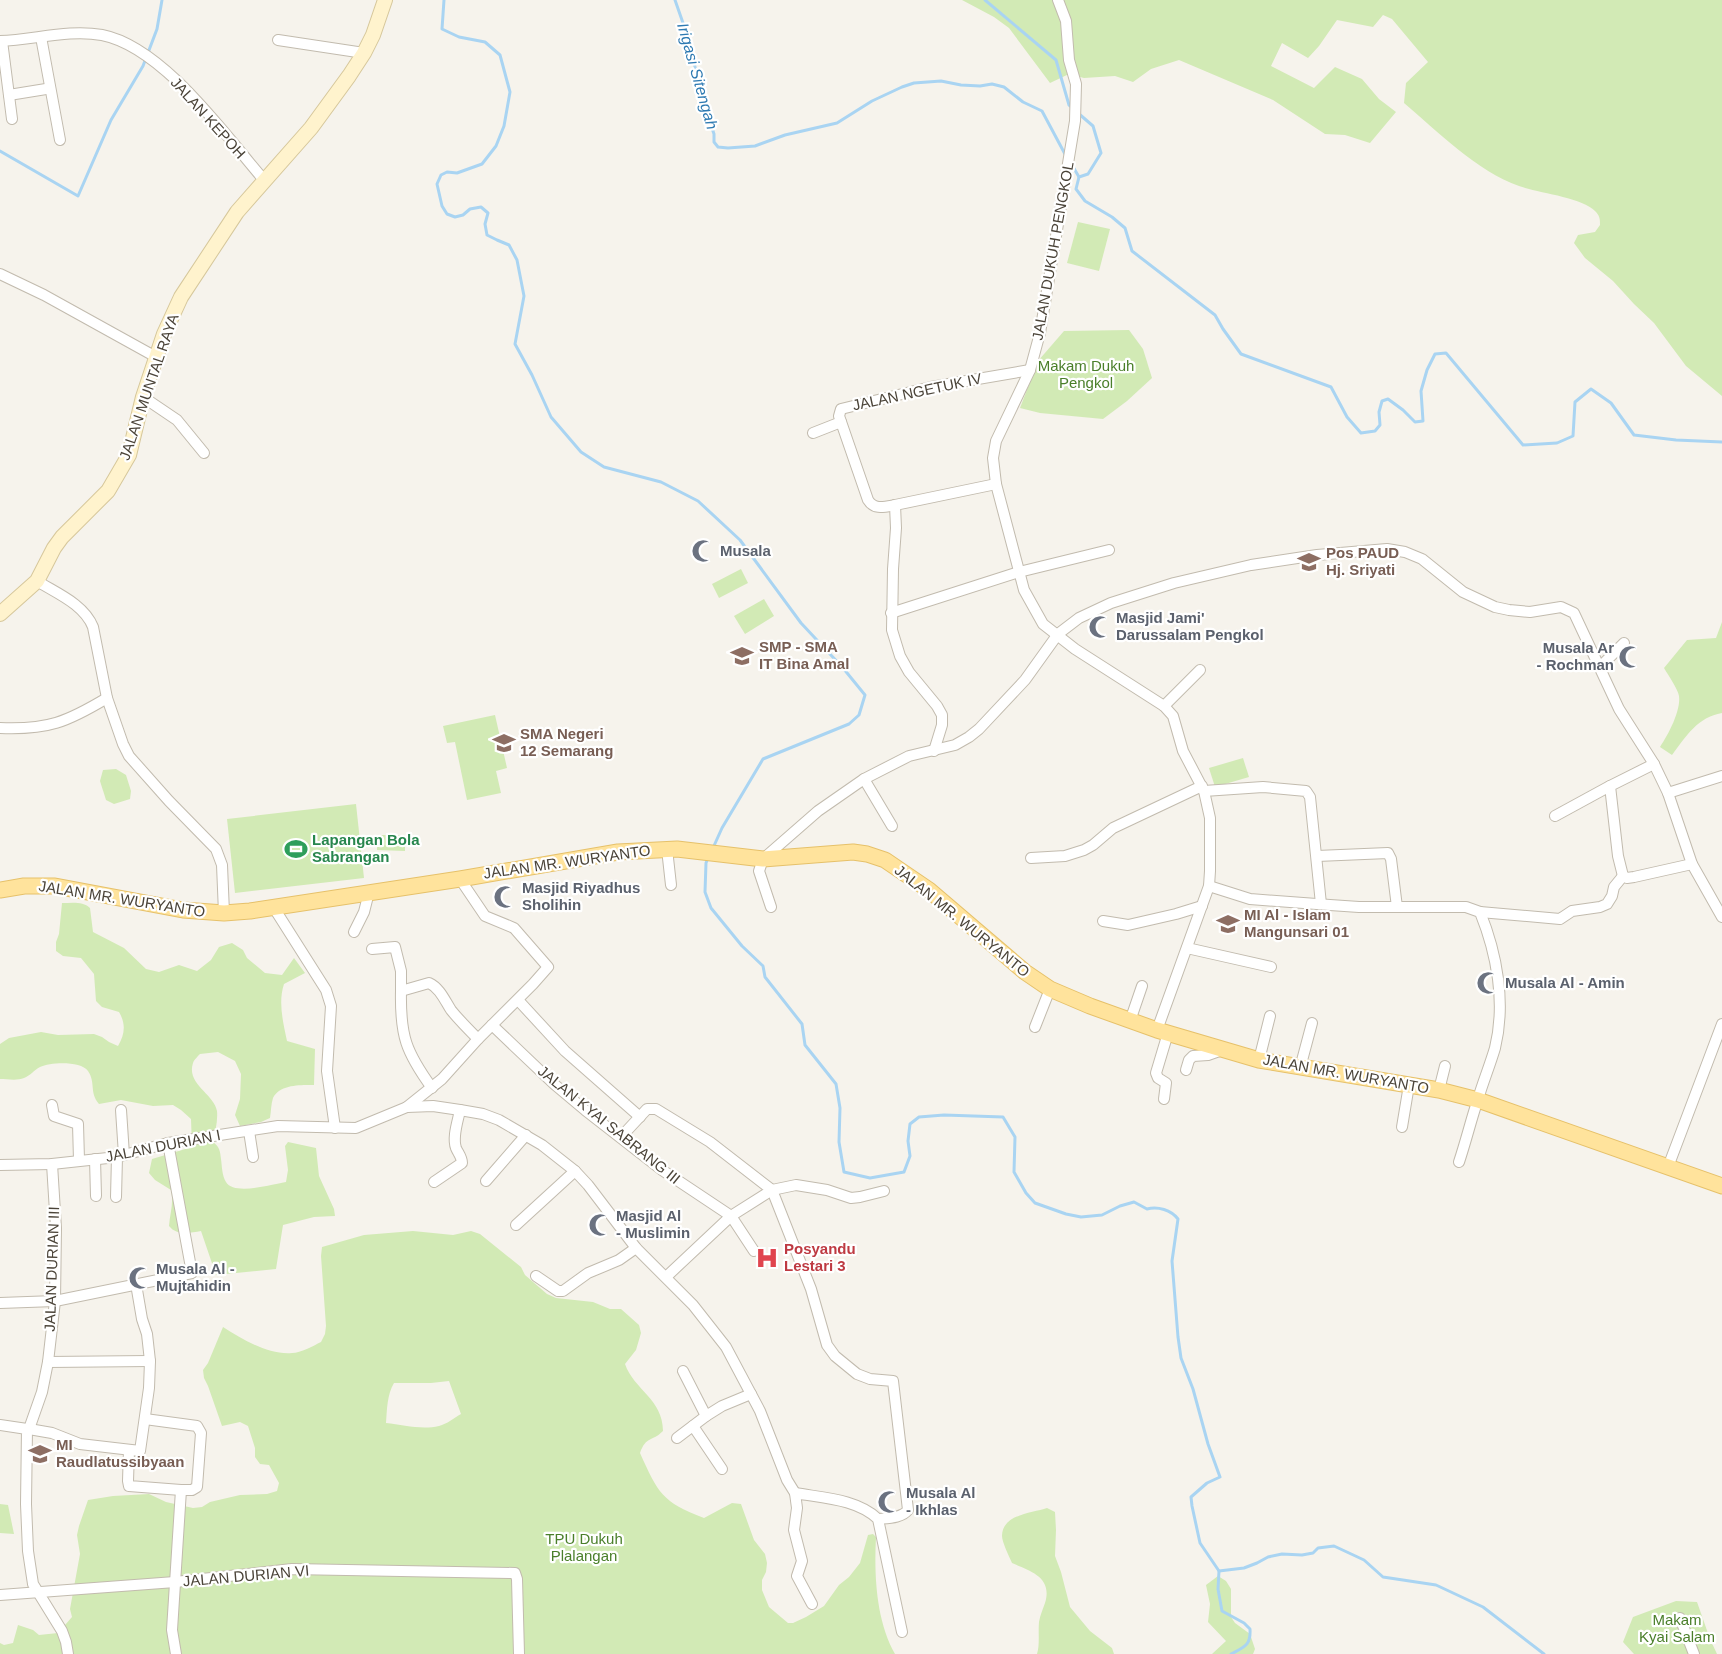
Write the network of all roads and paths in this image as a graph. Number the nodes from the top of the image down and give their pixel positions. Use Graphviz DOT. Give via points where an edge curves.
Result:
graph roads {
  1 [pos="385,0"];
  2 [pos="1058,0"];
  3 [pos="41,37"];
  4 [pos="278,40"];
  5 [pos="1,41"];
  6 [pos="364,53"];
  7 [pos="46,89"];
  8 [pos="9,95"];
  9 [pos="12,119"];
  10 [pos="60,140"];
  11 [pos="264,180"];
  12 [pos="0,274"];
  13 [pos="156,358"];
  14 [pos="1030,370"];
  15 [pos="143,398"];
  16 [pos="841,422"];
  17 [pos="813,433"];
  18 [pos="204,453"];
  19 [pos="996,484"];
  20 [pos="895,505"];
  21 [pos="1108,550"];
  22 [pos="1018,572"];
  23 [pos="37,581"];
  24 [pos="891,613"];
  25 [pos="0,614"];
  26 [pos="1058,634"];
  27 [pos="1624,643"];
  28 [pos="1600,667"];
  29 [pos="1200,670"];
  30 [pos="107,698"];
  31 [pos="1164,706"];
  32 [pos="0,728"];
  33 [pos="934,751"];
  34 [pos="1654,764"];
  35 [pos="1722,776"];
  36 [pos="864,779"];
  37 [pos="1610,786"];
  38 [pos="1203,788"];
  39 [pos="1668,793"];
  40 [pos="1555,816"];
  41 [pos="892,826"];
  42 [pos="667,849"];
  43 [pos="1317,856"];
  44 [pos="1032,858"];
  45 [pos="763,859"];
  46 [pos="1692,864"];
  47 [pos="1623,876"];
  48 [pos="460,879"];
  49 [pos="671,885"];
  50 [pos="1209,886"];
  51 [pos="0,890"];
  52 [pos="369,892"];
  53 [pos="1321,904"];
  54 [pos="1202,906"];
  55 [pos="771,907"];
  56 [pos="1397,907"];
  57 [pos="274,908"];
  58 [pos="1480,912"];
  59 [pos="224,914"];
  60 [pos="1722,917"];
  61 [pos="1103,921"];
  62 [pos="354,932"];
  63 [pos="1187,948"];
  64 [pos="372,949"];
  65 [pos="1271,967"];
  66 [pos="1142,986"];
  67 [pos="1050,988"];
  68 [pos="401,990"];
  69 [pos="518,1000"];
  70 [pos="1270,1016"];
  71 [pos="1130,1020"];
  72 [pos="1312,1023"];
  73 [pos="1722,1024"];
  74 [pos="492,1025"];
  75 [pos="1035,1027"];
  76 [pos="1162,1032"];
  77 [pos="478,1039"];
  78 [pos="1222,1050"];
  79 [pos="1260,1060"];
  80 [pos="1445,1066"];
  81 [pos="1300,1068"];
  82 [pos="1186,1070"];
  83 [pos="1409,1086"];
  84 [pos="432,1088"];
  85 [pos="1440,1090"];
  86 [pos="1164,1099"];
  87 [pos="1478,1100"];
  88 [pos="52,1104"];
  89 [pos="407,1107"];
  90 [pos="121,1110"];
  91 [pos="460,1110"];
  92 [pos="640,1117"];
  93 [pos="1402,1127"];
  94 [pos="335,1128"];
  95 [pos="249,1131"];
  96 [pos="526,1135"];
  97 [pos="621,1137"];
  98 [pos="168,1143"];
  99 [pos="120,1156"];
  100 [pos="253,1157"];
  101 [pos="96,1158"];
  102 [pos="79,1160"];
  103 [pos="1459,1162"];
  104 [pos="52,1164"];
  105 [pos="0,1165"];
  106 [pos="1668,1167"];
  107 [pos="575,1171"];
  108 [pos="486,1181"];
  109 [pos="434,1182"];
  110 [pos="1722,1186"];
  111 [pos="772,1190"];
  112 [pos="884,1191"];
  113 [pos="96,1196"];
  114 [pos="116,1197"];
  115 [pos="731,1216"];
  116 [pos="516,1225"];
  117 [pos="636,1248"];
  118 [pos="754,1251"];
  119 [pos="536,1276"];
  120 [pos="666,1278"];
  121 [pos="136,1284"];
  122 [pos="55,1301"];
  123 [pos="0,1302"];
  124 [pos="48,1362"];
  125 [pos="150,1365"];
  126 [pos="683,1371"];
  127 [pos="751,1394"];
  128 [pos="706,1416"];
  129 [pos="145,1419"];
  130 [pos="0,1425"];
  131 [pos="693,1426"];
  132 [pos="28,1429"];
  133 [pos="677,1438"];
  134 [pos="129,1450"];
  135 [pos="722,1469"];
  136 [pos="182,1490"];
  137 [pos="795,1493"];
  138 [pos="878,1520"];
  139 [pos="175,1582"];
  140 [pos="38,1592"];
  141 [pos="0,1595"];
  142 [pos="812,1604"];
  143 [pos="1680,1618"];
  144 [pos="902,1632"];
  145 [pos="68,1654"];
  146 [pos="176,1654"];
  147 [pos="519,1654"];
  148 [pos="1694,1654"];
  1 -- 6 [label="main road, JALAN MUNTAL RAYA"];
  2 -- 14 [label="street, JALAN DUKUH PENGKOL" via="1066,21 1076,84 1076,121 1040,334"];
  3 -- 5 [label="street"];
  3 -- 10 [label="street"];
  3 -- 11 [label="street, JALAN KEPOH" via="81,33 102,35 137,49 180,85"];
  4 -- 6 [label="street"];
  5 -- 8 [label="street"];
  6 -- 11 [label="main road, JALAN MUNTAL RAYA" via="311,128"];
  7 -- 8 [label="street"];
  8 -- 9 [label="street"];
  11 -- 13 [label="main road, JALAN MUNTAL RAYA" via="237,212 181,297"];
  12 -- 13 [label="street"];
  13 -- 15 [label="main road, JALAN MUNTAL RAYA"];
  14 -- 16 [label="street, JALAN NGETUK IV" via="931,387 841,409"];
  14 -- 19 [label="street, JALAN DUKUH PENGKOL" via="996,441 993,458"];
  15 -- 18 [label="street" via="177,420"];
  15 -- 23 [label="main road, JALAN MUNTAL RAYA" via="129,455 108,491 62,537"];
  16 -- 17 [label="street"];
  16 -- 20 [label="street, JALAN NGETUK IV" via="871,505 878,508"];
  19 -- 20 [label="street"];
  19 -- 22 [label="street, JALAN DUKUH PENGKOL"];
  20 -- 24 [label="street"];
  21 -- 22 [label="street"];
  22 -- 24 [label="street"];
  22 -- 26 [label="street, JALAN DUKUH PENGKOL" via="1043,624"];
  23 -- 25 [label="main road, JALAN MUNTAL RAYA"];
  23 -- 30 [label="street" via="89,617"];
  24 -- 33 [label="street" via="892,630 900,656 942,714"];
  26 -- 28 [label="street" via="1079,618 1111,603 1174,583 1271,561 1387,549 1422,559 1463,592 1495,607 1530,612 1567,609 1574,613"];
  26 -- 31 [label="street, JALAN DUKUH PENGKOL" via="1082,654"];
  26 -- 33 [label="street" via="1024,680 979,729 955,745"];
  27 -- 28 [label="street"];
  28 -- 34 [label="street" via="1619,708"];
  29 -- 31 [label="street"];
  30 -- 32 [label="street" via="58,724 37,728"];
  30 -- 59 [label="street" via="129,756 216,849 222,865"];
  31 -- 38 [label="street, JALAN DUKUH PENGKOL" via="1173,716 1183,751"];
  33 -- 36 [label="street" via="908,756"];
  34 -- 37 [label="street"];
  34 -- 39 [label="street"];
  35 -- 39 [label="street"];
  36 -- 41 [label="street"];
  36 -- 45 [label="street" via="818,811"];
  37 -- 40 [label="street"];
  37 -- 47 [label="street"];
  38 -- 43 [label="street" via="1263,787 1306,791 1310,797"];
  38 -- 44 [label="street" via="1113,828 1084,850 1065,856"];
  38 -- 50 [label="street, JALAN DUKUH PENGKOL" via="1210,818"];
  39 -- 46 [label="street"];
  42 -- 45 [label="main road, JALAN MR. WURYANTO"];
  42 -- 48 [label="main road, JALAN MR. WURYANTO" via="609,854"];
  42 -- 49 [label="street"];
  43 -- 53 [label="street"];
  43 -- 56 [label="street" via="1388,853"];
  45 -- 55 [label="street" via="759,871"];
  45 -- 67 [label="main road, JALAN MR. WURYANTO" via="852,852 877,856 929,890 1025,972"];
  46 -- 47 [label="street" via="1634,877"];
  46 -- 60 [label="street"];
  47 -- 58 [label="street" via="1607,904 1572,911 1560,919"];
  48 -- 52 [label="main road, JALAN MR. WURYANTO"];
  48 -- 69 [label="street" via="485,916 514,928 548,967"];
  50 -- 53 [label="street" via="1250,899"];
  50 -- 54 [label="street, JALAN DUKUH PENGKOL"];
  51 -- 59 [label="main road, JALAN MR. WURYANTO" via="55,886 183,910"];
  52 -- 57 [label="main road, JALAN MR. WURYANTO"];
  52 -- 62 [label="street"];
  53 -- 56 [label="street"];
  54 -- 61 [label="street" via="1128,926"];
  54 -- 63 [label="street, JALAN DUKUH PENGKOL"];
  56 -- 58 [label="street" via="1466,907"];
  57 -- 59 [label="main road, JALAN MR. WURYANTO"];
  57 -- 94 [label="street" via="326,990 331,1006 327,1071"];
  58 -- 87 [label="street" via="1492,946 1499,987 1495,1047"];
  63 -- 65 [label="street"];
  63 -- 76 [label="street, JALAN DUKUH PENGKOL"];
  64 -- 68 [label="street" via="394,947 401,971"];
  66 -- 71 [label="street"];
  67 -- 71 [label="main road, JALAN MR. WURYANTO"];
  67 -- 75 [label="street"];
  68 -- 77 [label="street" via="432,984"];
  68 -- 84 [label="street" via="404,1037 416,1065"];
  69 -- 74 [label="street"];
  69 -- 92 [label="street" via="565,1051"];
  70 -- 79 [label="street"];
  71 -- 76 [label="main road, JALAN MR. WURYANTO"];
  72 -- 81 [label="street"];
  73 -- 106 [label="street"];
  74 -- 77 [label="street"];
  74 -- 97 [label="street, JALAN KYAI SABRANG III" via="554,1084"];
  76 -- 78 [label="main road, JALAN MR. WURYANTO"];
  76 -- 86 [label="street, JALAN DUKUH PENGKOL" via="1156,1073 1166,1083"];
  77 -- 84 [label="street"];
  78 -- 79 [label="main road, JALAN MR. WURYANTO"];
  78 -- 82 [label="street" via="1192,1056"];
  79 -- 81 [label="main road, JALAN MR. WURYANTO"];
  80 -- 85 [label="street"];
  81 -- 83 [label="main road, JALAN MR. WURYANTO"];
  83 -- 85 [label="main road, JALAN MR. WURYANTO"];
  83 -- 93 [label="street"];
  84 -- 89 [label="street"];
  85 -- 87 [label="main road, JALAN MR. WURYANTO"];
  87 -- 103 [label="street"];
  87 -- 106 [label="main road, JALAN MR. WURYANTO"];
  88 -- 102 [label="street" via="54,1116 78,1124"];
  89 -- 91 [label="street"];
  89 -- 94 [label="street, JALAN DURIAN I" via="356,1128"];
  90 -- 99 [label="street"];
  91 -- 96 [label="street" via="499,1120"];
  91 -- 109 [label="street" via="455,1146 462,1163"];
  92 -- 97 [label="street"];
  92 -- 111 [label="street" via="647,1109 656,1109 710,1142"];
  94 -- 95 [label="street, JALAN DURIAN I" via="278,1126"];
  95 -- 98 [label="street, JALAN DURIAN I"];
  95 -- 100 [label="street"];
  96 -- 107 [label="street"];
  96 -- 108 [label="street"];
  97 -- 115 [label="street, JALAN KYAI SABRANG III" via="662,1170"];
  98 -- 99 [label="street, JALAN DURIAN I"];
  98 -- 121 [label="street" via="192,1273"];
  99 -- 101 [label="street, JALAN DURIAN I"];
  99 -- 114 [label="street"];
  101 -- 102 [label="street, JALAN DURIAN I"];
  101 -- 113 [label="street"];
  102 -- 104 [label="street, JALAN DURIAN I"];
  104 -- 105 [label="street, JALAN DURIAN I"];
  104 -- 122 [label="street, JALAN DURIAN III" via="56,1228"];
  106 -- 110 [label="main road, JALAN MR. WURYANTO"];
  107 -- 116 [label="street"];
  107 -- 117 [label="street"];
  111 -- 112 [label="street" via="796,1185 851,1198"];
  111 -- 115 [label="street"];
  111 -- 138 [label="street" via="811,1289 827,1345 857,1374 870,1380 893,1381 895,1387 908,1510 902,1515"];
  115 -- 118 [label="street"];
  115 -- 120 [label="street"];
  117 -- 119 [label="street" via="619,1260 588,1273 563,1291"];
  117 -- 120 [label="street"];
  120 -- 127 [label="street" via="726,1347"];
  121 -- 122 [label="street"];
  121 -- 125 [label="street"];
  122 -- 123 [label="street"];
  122 -- 124 [label="street, JALAN DURIAN III"];
  124 -- 125 [label="street"];
  124 -- 132 [label="street, JALAN DURIAN III" via="42,1392"];
  125 -- 129 [label="street"];
  126 -- 128 [label="street"];
  127 -- 128 [label="street"];
  127 -- 137 [label="street"];
  128 -- 131 [label="street"];
  129 -- 134 [label="street" via="142,1449"];
  129 -- 136 [label="street" via="197,1426 200,1430 197,1487"];
  130 -- 132 [label="street"];
  131 -- 133 [label="street"];
  131 -- 135 [label="street"];
  132 -- 134 [label="street" via="52,1433 80,1444"];
  132 -- 140 [label="street, JALAN DURIAN III" via="28,1551"];
  134 -- 136 [label="street" via="129,1486"];
  136 -- 139 [label="street"];
  137 -- 138 [label="street" via="855,1504"];
  137 -- 142 [label="street" via="794,1530 802,1562 797,1576"];
  138 -- 144 [label="street"];
  139 -- 140 [label="street, JALAN DURIAN VI"];
  139 -- 146 [label="street" via="172,1630"];
  139 -- 147 [label="street, JALAN DURIAN VI" via="292,1569 515,1572"];
  140 -- 141 [label="street, JALAN DURIAN VI"];
  140 -- 145 [label="street, JALAN DURIAN III" via="62,1632"];
  143 -- 148 [label="street"];
}
